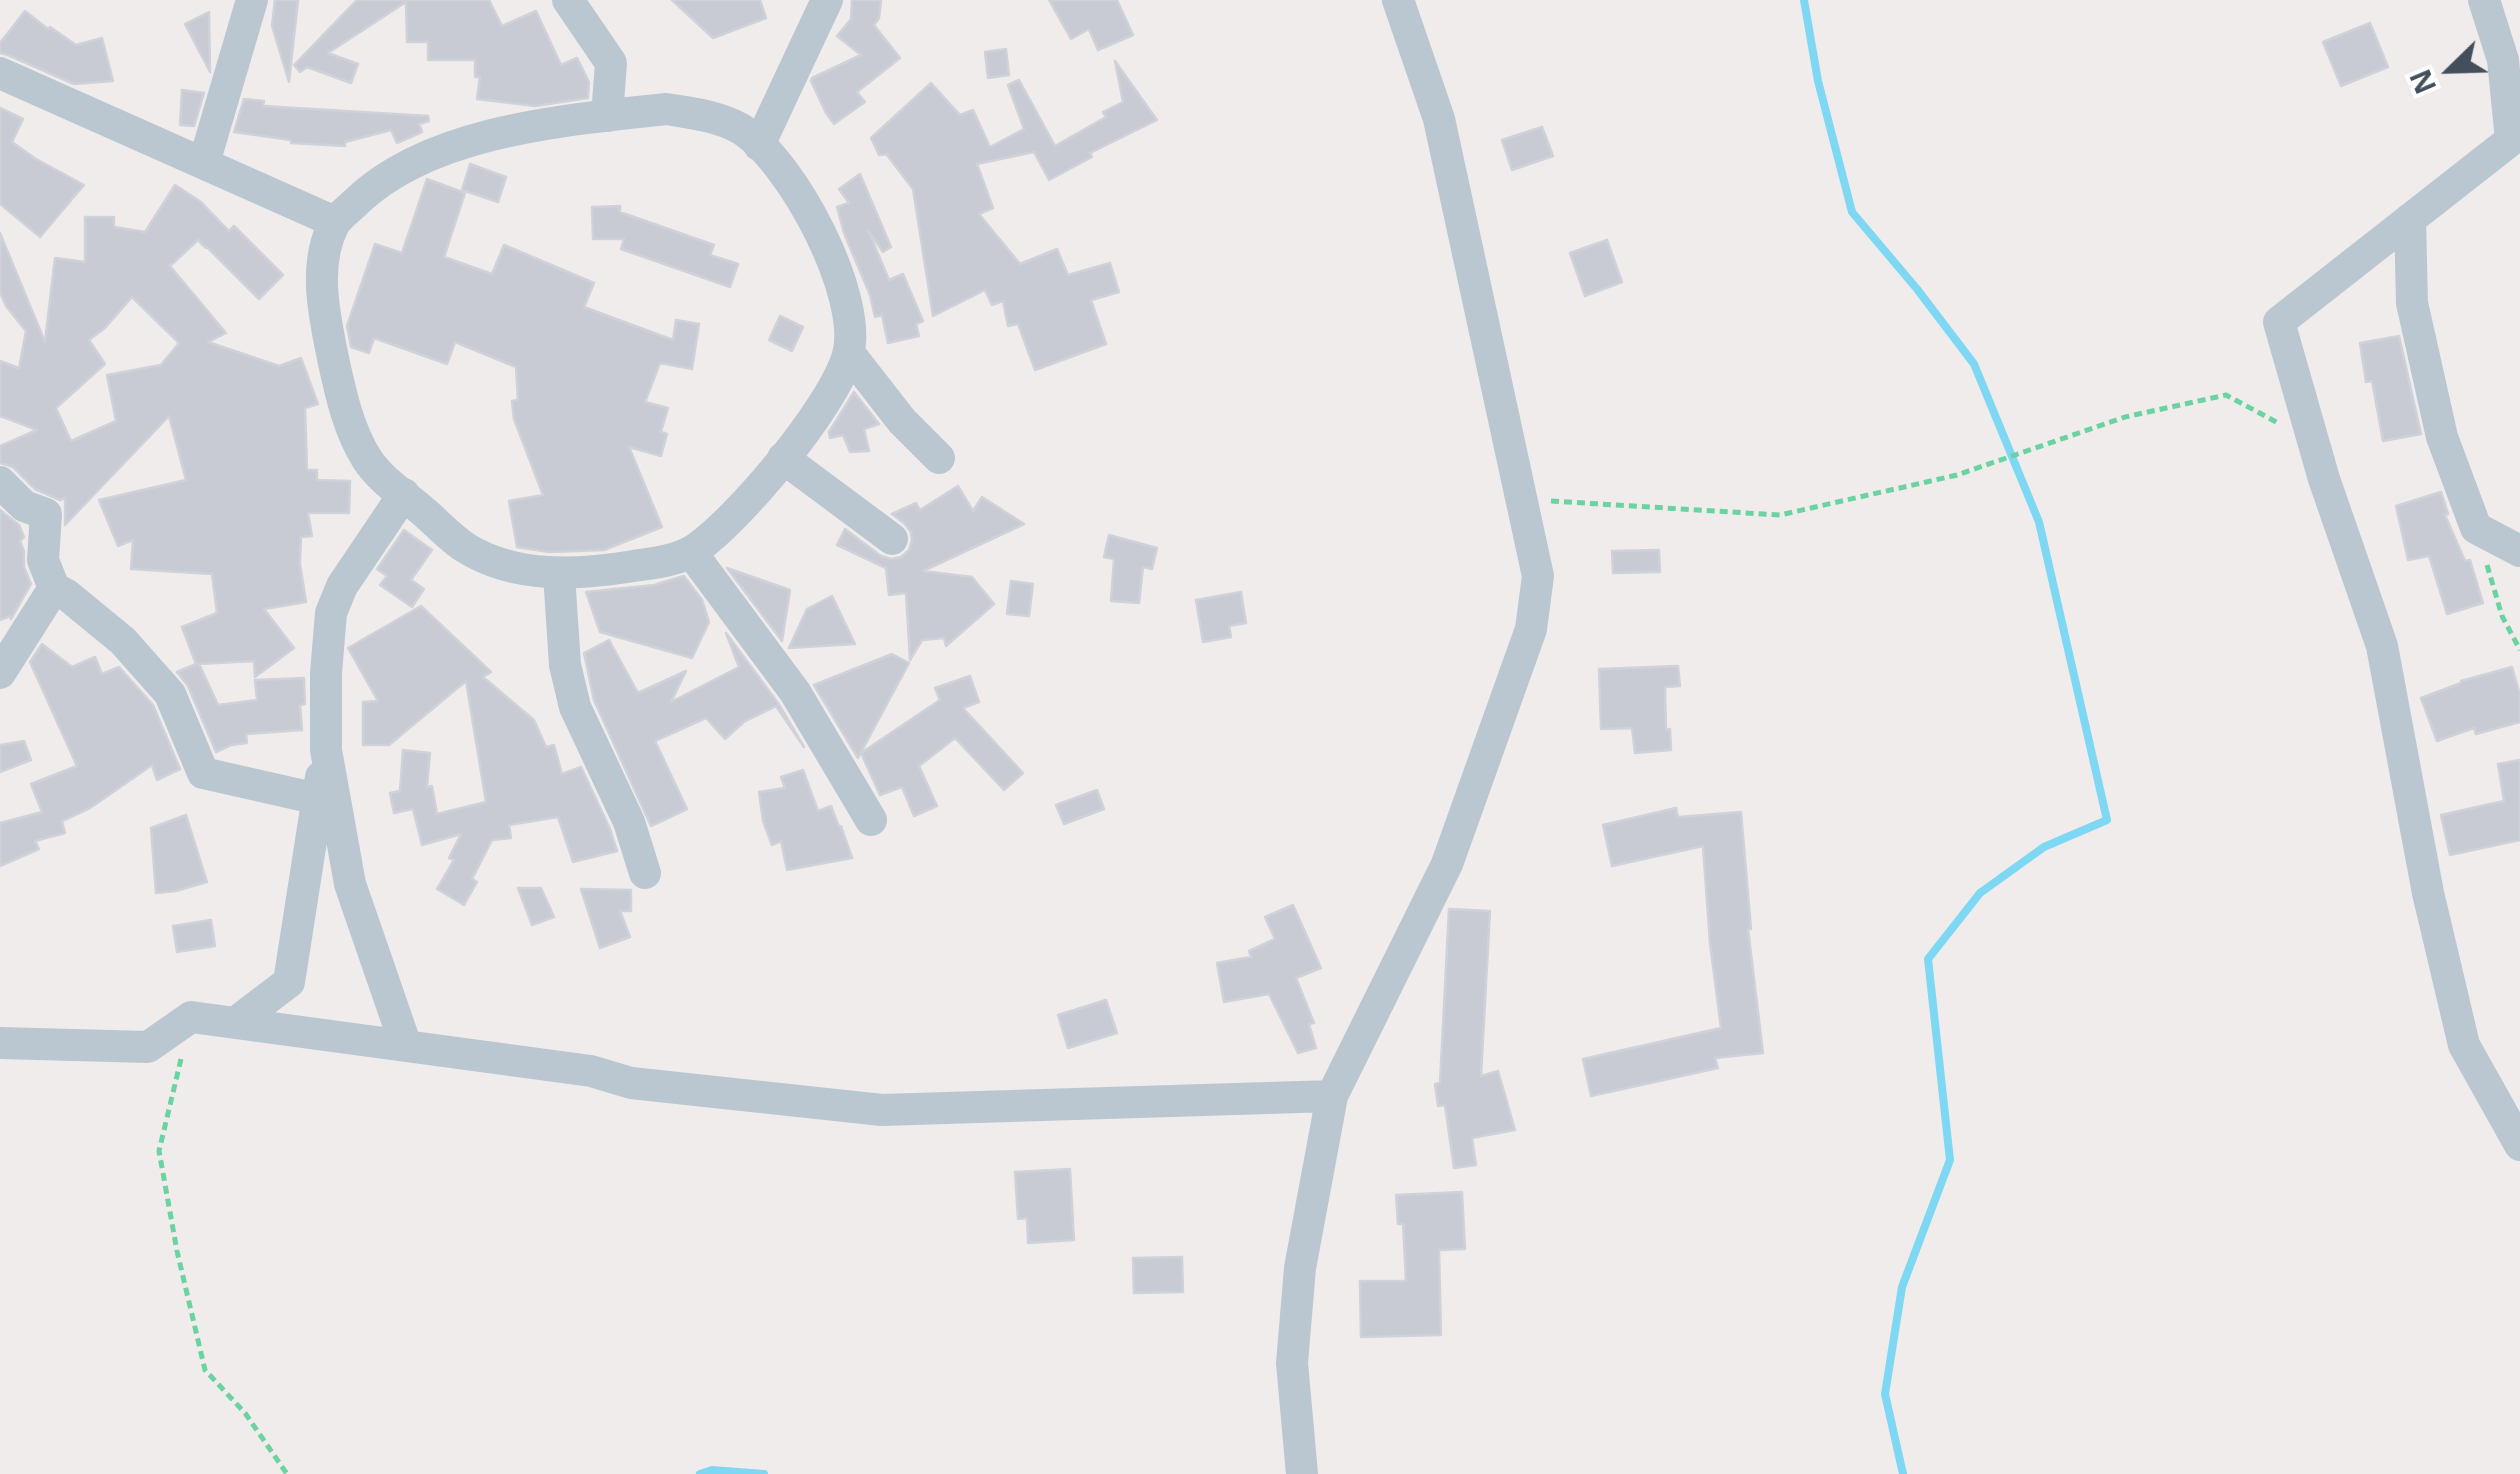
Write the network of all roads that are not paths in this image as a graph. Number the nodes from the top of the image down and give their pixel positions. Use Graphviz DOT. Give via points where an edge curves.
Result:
graph roads {
  1 [pos="252,0"];
  2 [pos="568,0"];
  3 [pos="827,0"];
  4 [pos="1398,0"];
  5 [pos="2484,0"];
  6 [pos="0,73"];
  7 [pos="2514,114"];
  8 [pos="607,116"];
  9 [pos="760,145"];
  10 [pos="204,162"];
  11 [pos="2410,220"];
  12 [pos="335,222"];
  13 [pos="849,353"];
  14 [pos="783,458"];
  15 [pos="939,458"];
  16 [pos="0,482"];
  17 [pos="404,494"];
  18 [pos="892,540"];
  19 [pos="2520,551"];
  20 [pos="691,552"];
  21 [pos="559,574"];
  22 [pos="54,588"];
  23 [pos="0,673"];
  24 [pos="326,750"];
  25 [pos="318,798"];
  26 [pos="871,820"];
  27 [pos="644,873"];
  28 [pos="234,1022"];
  29 [pos="0,1042"];
  30 [pos="406,1046"];
  31 [pos="1332,1096"];
  32 [pos="2520,1145"];
  33 [pos="1302,1474"];
  1 -- 10 [label="street"];
  2 -- 8 [label="street" via="611,63"];
  3 -- 9 [label="street"];
  4 -- 31 [label="street" via="1439,119 1538,576 1530,628 1447,864"];
  5 -- 7 [label="street"];
  6 -- 10 [label="street"];
  7 -- 11 [label="street" via="2511,140"];
  8 -- 9 [label="street" via="666,110 709,116 742,129"];
  8 -- 12 [label="street" via="439,150 367,192"];
  9 -- 13 [label="street" via="791,180 821,234 842,284"];
  10 -- 12 [label="street"];
  11 -- 19 [label="street" via="2412,303 2442,437 2476,528"];
  11 -- 32 [label="street" via="2279,322 2382,646 2464,1045"];
  12 -- 17 [label="street" via="321,289 340,394 368,460"];
  13 -- 14 [label="street" via="818,414"];
  13 -- 15 [label="street"];
  14 -- 18 [label="street"];
  14 -- 20 [label="street" via="726,525"];
  16 -- 22 [label="street" via="24,506 46,514 42,560"];
  17 -- 21 [label="street" via="464,547 490,560"];
  17 -- 24 [label="street" via="331,613"];
  20 -- 21 [label="street" via="664,562"];
  20 -- 26 [label="street" via="796,692"];
  21 -- 27 [label="street" via="575,708"];
  22 -- 23 [label="street"];
  22 -- 25 [label="street" via="123,641 170,694 203,773"];
  24 -- 25 [label="street"];
  24 -- 30 [label="street" via="350,884"];
  25 -- 28 [label="street" via="289,982"];
  28 -- 29 [label="street" via="191,1017 148,1047"];
  28 -- 30 [label="street"];
  30 -- 31 [label="street" via="631,1082 882,1110"];
  31 -- 33 [label="street" via="1300,1268 1292,1364"];
}
